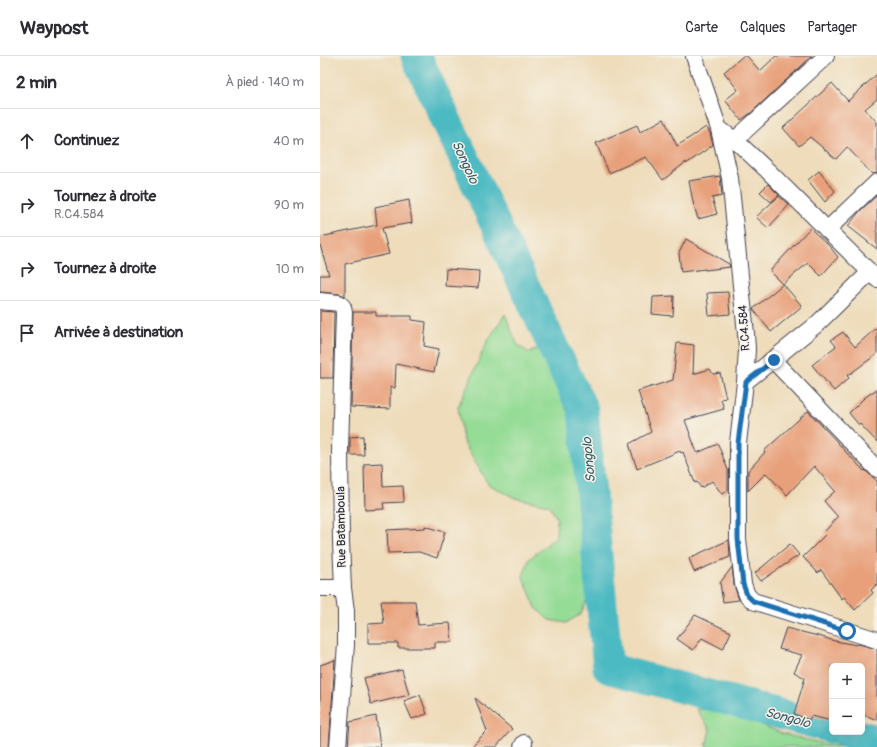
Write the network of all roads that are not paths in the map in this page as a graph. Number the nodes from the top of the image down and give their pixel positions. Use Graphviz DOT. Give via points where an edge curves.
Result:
graph roads {
  1 [pos="694,56"];
  2 [pos="826,56"];
  3 [pos="720,129"];
  4 [pos="735,140"];
  5 [pos="877,182"];
  6 [pos="827,230"];
  7 [pos="873,276"];
  8 [pos="320,301"];
  9 [pos="774,360"];
  10 [pos="746,382"];
  11 [pos="877,469"];
  12 [pos="320,588"];
  13 [pos="343,588"];
  14 [pos="877,640"];
  15 [pos="338,747"];
  1 -- 3 [label="street, R.C4.584"];
  2 -- 4 [label="street"];
  3 -- 4 [label="street"];
  3 -- 10 [label="street, R.C4.584" via="730,178 746,334"];
  4 -- 6 [label="street"];
  5 -- 6 [label="street"];
  6 -- 7 [label="street"];
  7 -- 9 [label="street"];
  8 -- 13 [label="street, Rue Batamboula" via="339,303 344,313 340,450"];
  9 -- 10 [label="street"];
  9 -- 11 [label="street"];
  10 -- 14 [label="street, R.C4.584" via="738,443 738,539 743,584 747,595 753,601"];
  12 -- 13 [label="street"];
  13 -- 15 [label="street, Rue Batamboula" via="346,645"];
}
